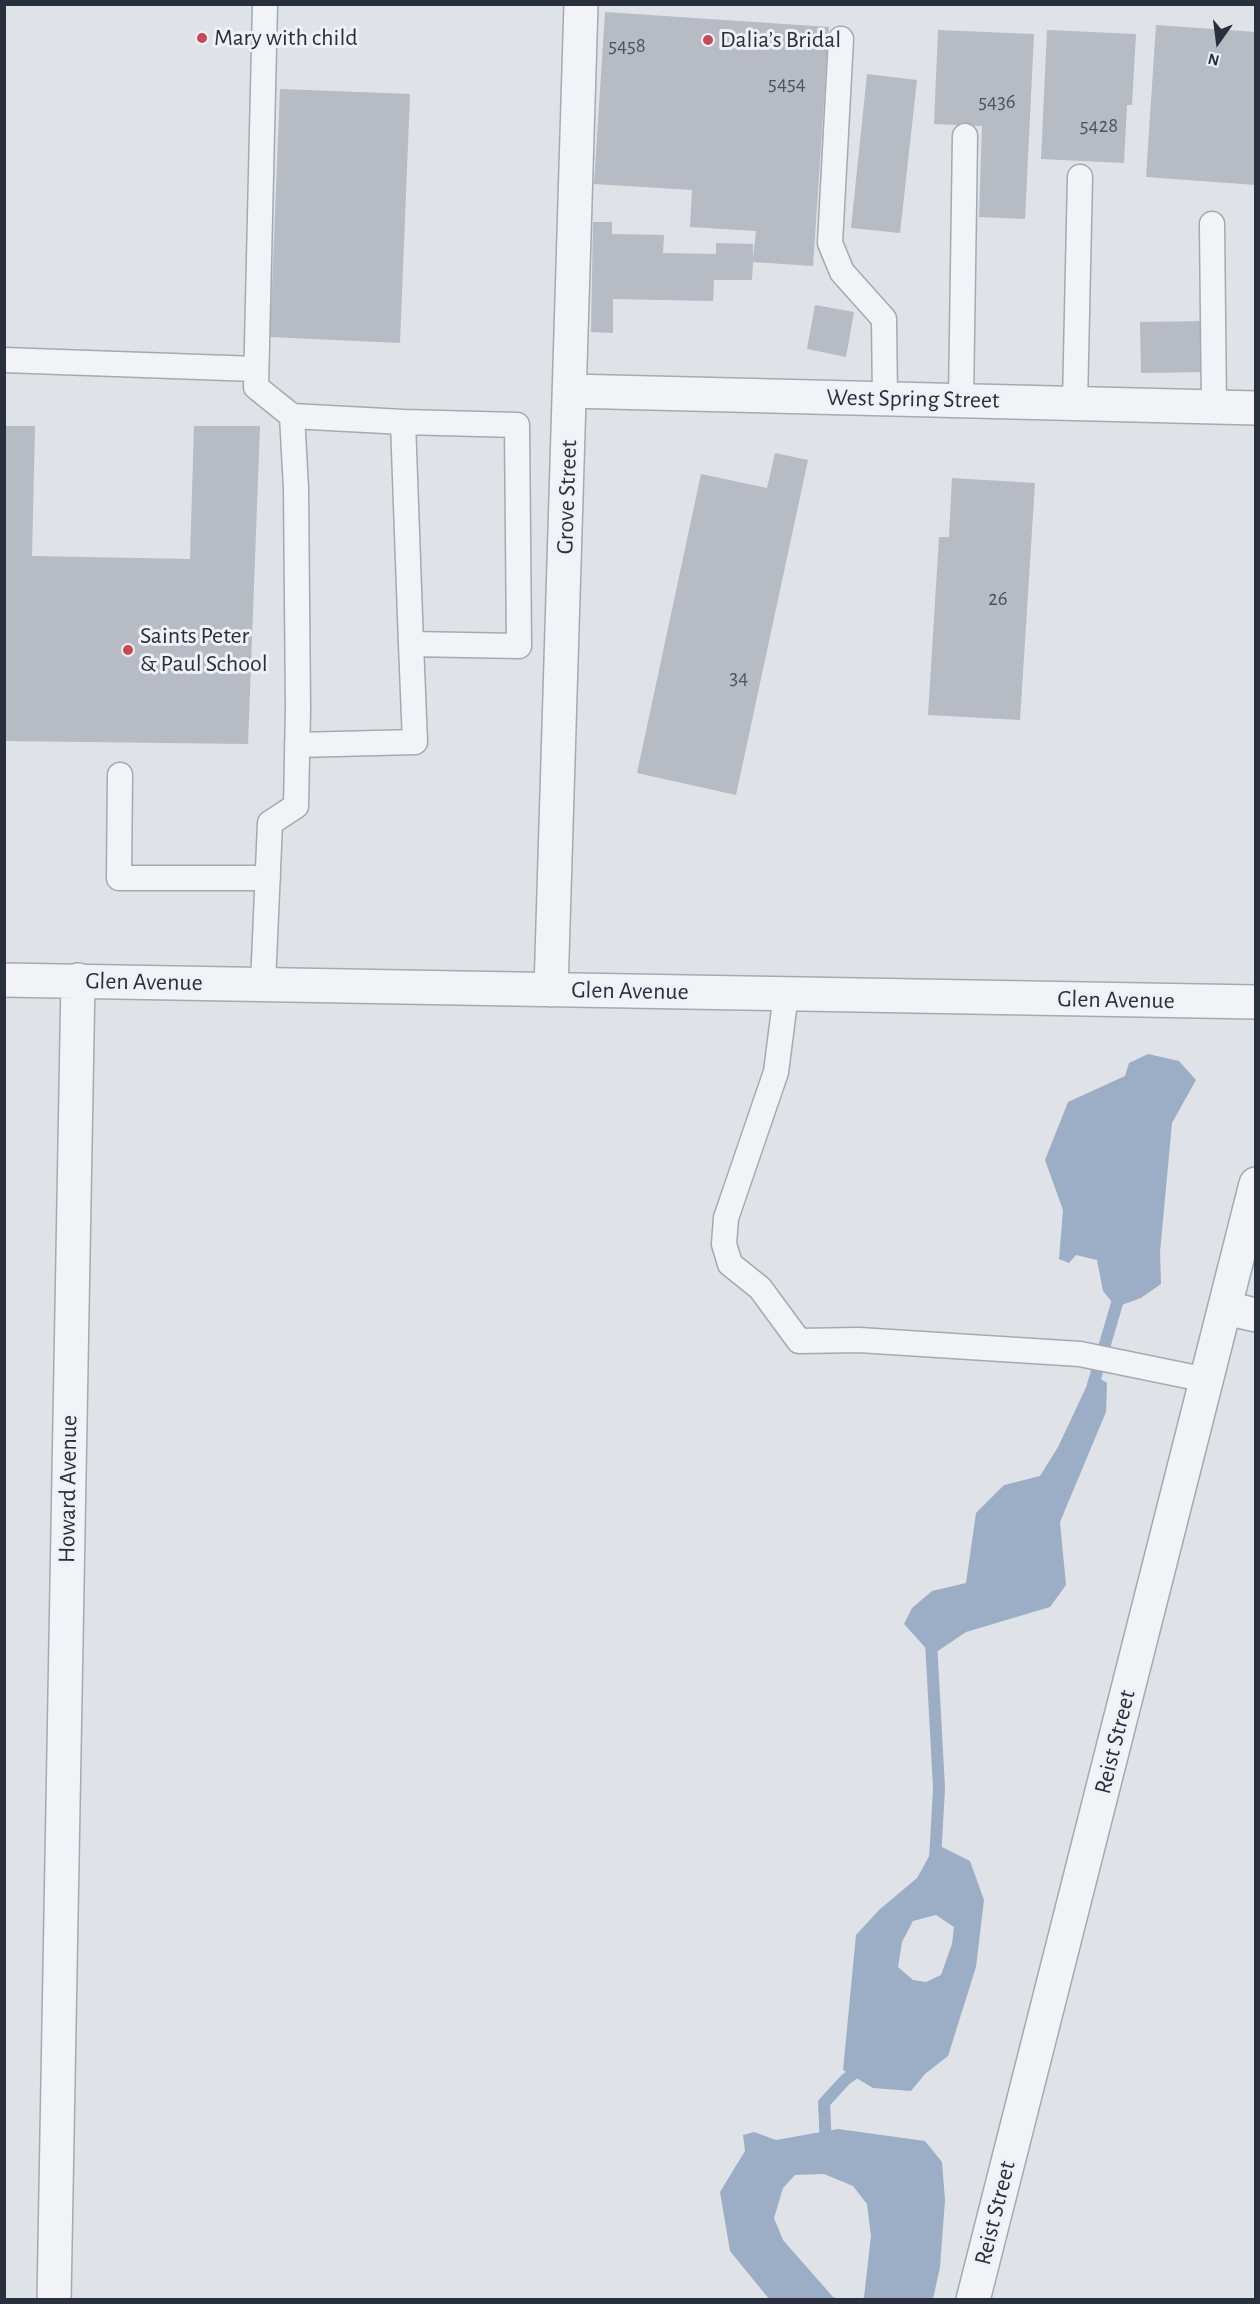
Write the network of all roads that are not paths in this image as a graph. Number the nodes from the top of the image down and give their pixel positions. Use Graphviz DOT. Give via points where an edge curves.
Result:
graph roads {
  1 [pos="265,4"];
  2 [pos="580,4"];
  3 [pos="841,39"];
  4 [pos="965,136"];
  5 [pos="1080,177"];
  6 [pos="1212,224"];
  7 [pos="4,360"];
  8 [pos="256,369"];
  9 [pos="570,391"];
  10 [pos="885,399"];
  11 [pos="961,400"];
  12 [pos="1076,403"];
  13 [pos="1214,407"];
  14 [pos="1256,408"];
  15 [pos="292,416"];
  16 [pos="403,422"];
  17 [pos="411,644"];
  18 [pos="297,745"];
  19 [pos="120,775"];
  20 [pos="268,878"];
  21 [pos="4,980"];
  22 [pos="78,981"];
  23 [pos="263,984"];
  24 [pos="552,990"];
  25 [pos="786,994"];
  26 [pos="1256,1002"];
  27 [pos="1256,1184"];
  28 [pos="1240,1311"];
  29 [pos="1207,1380"];
  30 [pos="54,2300"];
  31 [pos="973,2300"];
  1 -- 8 [label="lane"];
  2 -- 9 [label="street, Grove Street"];
  3 -- 10 [label="lane" via="830,243 842,272 884,320"];
  4 -- 11 [label="lane"];
  5 -- 12 [label="lane"];
  6 -- 13 [label="lane"];
  7 -- 8 [label="lane"];
  8 -- 15 [label="lane" via="256,387"];
  9 -- 10 [label="street, West Spring Street"];
  9 -- 24 [label="street, Grove Street"];
  10 -- 11 [label="street, West Spring Street"];
  11 -- 12 [label="street, West Spring Street"];
  12 -- 13 [label="street, West Spring Street"];
  13 -- 14 [label="street, West Spring Street"];
  15 -- 16 [label="lane"];
  15 -- 18 [label="lane"];
  16 -- 17 [label="lane"];
  16 -- 17 [label="lane" via="517,425 519,646"];
  17 -- 18 [label="lane" via="415,742"];
  18 -- 20 [label="lane" via="296,806 270,823"];
  19 -- 20 [label="lane" via="119,878"];
  20 -- 23 [label="lane"];
  21 -- 22 [label="street, Glen Avenue"];
  22 -- 23 [label="street, Glen Avenue"];
  22 -- 30 [label="street, Howard Avenue"];
  23 -- 24 [label="street, Glen Avenue"];
  24 -- 25 [label="street, Glen Avenue"];
  25 -- 26 [label="street, Glen Avenue"];
  25 -- 29 [label="lane" via="776,1072 726,1218 724,1244 730,1264 760,1288 799,1341 859,1340 1080,1354"];
  27 -- 28 [label="street, Reist Street"];
  28 -- 29 [label="street, Reist Street"];
  29 -- 31 [label="street, Reist Street"];
}
